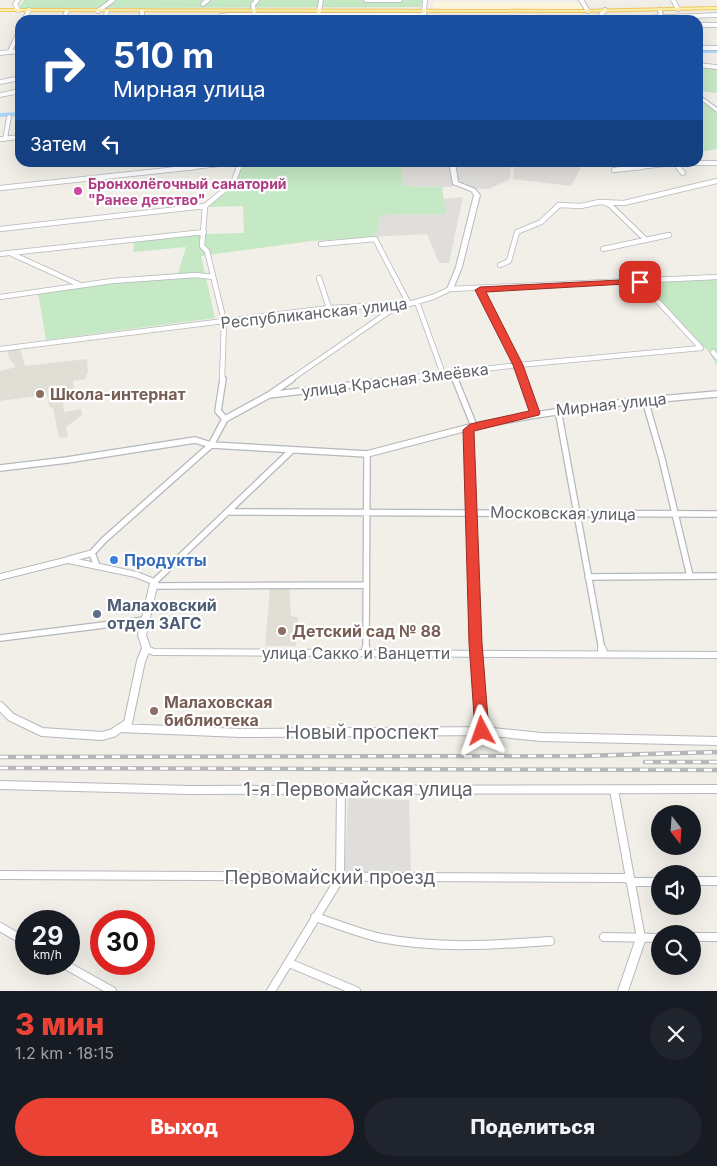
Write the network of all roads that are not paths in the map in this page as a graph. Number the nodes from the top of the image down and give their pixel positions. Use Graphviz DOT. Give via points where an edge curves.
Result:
graph roads {
  1 [pos="18,0"];
  2 [pos="113,0"];
  3 [pos="208,0"];
  4 [pos="257,0"];
  5 [pos="321,0"];
  6 [pos="366,0"];
  7 [pos="400,0"];
  8 [pos="425,0"];
  9 [pos="581,0"];
  10 [pos="673,0"];
  11 [pos="203,4"];
  12 [pos="717,8"];
  13 [pos="660,9"];
  14 [pos="678,9"];
  15 [pos="0,10"];
  16 [pos="18,10"];
  17 [pos="29,10"];
  18 [pos="67,10"];
  19 [pos="98,10"];
  20 [pos="107,10"];
  21 [pos="142,10"];
  22 [pos="605,10"];
  23 [pos="254,11"];
  24 [pos="318,11"];
  25 [pos="588,11"];
  26 [pos="272,12"];
  27 [pos="26,15"];
  28 [pos="65,15"];
  29 [pos="106,15"];
  30 [pos="142,15"];
  31 [pos="228,15"];
  32 [pos="273,15"];
  33 [pos="424,15"];
  34 [pos="601,15"];
  35 [pos="661,15"];
  36 [pos="717,15"];
  37 [pos="703,16"];
  38 [pos="703,25"];
  39 [pos="717,25"];
  40 [pos="15,40"];
  41 [pos="703,48"];
  42 [pos="717,48"];
  43 [pos="10,51"];
  44 [pos="15,51"];
  45 [pos="2,52"];
  46 [pos="703,66"];
  47 [pos="717,67"];
  48 [pos="15,79"];
  49 [pos="0,82"];
  50 [pos="15,92"];
  51 [pos="0,95"];
  52 [pos="703,98"];
  53 [pos="717,111"];
  54 [pos="9,117"];
  55 [pos="15,137"];
  56 [pos="5,138"];
  57 [pos="0,140"];
  58 [pos="703,164"];
  59 [pos="717,164"];
  60 [pos="170,167"];
  61 [pos="197,167"];
  62 [pos="239,167"];
  63 [pos="453,167"];
  64 [pos="640,167"];
  65 [pos="678,167"];
  66 [pos="171,170"];
  67 [pos="614,170"];
  68 [pos="683,173"];
  69 [pos="717,181"];
  70 [pos="0,188"];
  71 [pos="602,202"];
  72 [pos="205,206"];
  73 [pos="0,229"];
  74 [pos="204,232"];
  75 [pos="669,236"];
  76 [pos="646,240"];
  77 [pos="321,244"];
  78 [pos="603,249"];
  79 [pos="9,252"];
  80 [pos="0,254"];
  81 [pos="500,265"];
  82 [pos="213,277"];
  83 [pos="717,277"];
  84 [pos="319,278"];
  85 [pos="640,282"];
  86 [pos="78,284"];
  87 [pos="450,289"];
  88 [pos="480,290"];
  89 [pos="0,297"];
  90 [pos="417,302"];
  91 [pos="408,304"];
  92 [pos="329,308"];
  93 [pos="224,321"];
  94 [pos="0,350"];
  95 [pos="518,365"];
  96 [pos="452,372"];
  97 [pos="443,374"];
  98 [pos="717,394"];
  99 [pos="269,396"];
  100 [pos="645,400"];
  101 [pos="558,410"];
  102 [pos="535,413"];
  103 [pos="225,420"];
  104 [pos="471,428"];
  105 [pos="211,445"];
  106 [pos="291,450"];
  107 [pos="367,454"];
  108 [pos="0,468"];
  109 [pos="228,512"];
  110 [pos="367,512"];
  111 [pos="470,512"];
  112 [pos="576,514"];
  113 [pos="676,514"];
  114 [pos="717,514"];
  115 [pos="92,553"];
  116 [pos="68,560"];
  117 [pos="96,566"];
  118 [pos="690,576"];
  119 [pos="717,576"];
  120 [pos="0,577"];
  121 [pos="588,577"];
  122 [pos="154,584"];
  123 [pos="365,585"];
  124 [pos="144,620"];
  125 [pos="0,638"];
  126 [pos="146,649"];
  127 [pos="477,653"];
  128 [pos="603,653"];
  129 [pos="366,654"];
  130 [pos="717,655"];
  131 [pos="0,706"];
  132 [pos="120,728"];
  133 [pos="482,731"];
  134 [pos="717,742"];
  135 [pos="0,785"];
  136 [pos="341,788"];
  137 [pos="717,789"];
  138 [pos="614,790"];
  139 [pos="0,875"];
  140 [pos="340,878"];
  141 [pos="701,881"];
  142 [pos="717,881"];
  143 [pos="632,882"];
  144 [pos="651,882"];
  145 [pos="316,917"];
  146 [pos="0,927"];
  147 [pos="15,936"];
  148 [pos="604,937"];
  149 [pos="701,937"];
  150 [pos="717,937"];
  151 [pos="640,938"];
  152 [pos="651,938"];
  153 [pos="550,941"];
  154 [pos="289,963"];
  155 [pos="80,973"];
  156 [pos="112,991"];
  157 [pos="271,991"];
  158 [pos="356,991"];
  159 [pos="623,991"];
  1 -- 16 [label="street" via="15,4"];
  2 -- 19 [label="street"];
  3 -- 11 [label="street"];
  4 -- 23 [label="street" via="253,5"];
  5 -- 24 [label="street"];
  6 -- 7 [label="street"];
  8 -- 33 [label="street"];
  9 -- 25 [label="street"];
  10 -- 14 [label="street"];
  12 -- 14 [label="main road"];
  13 -- 14 [label="main road"];
  13 -- 22 [label="main road"];
  13 -- 35 [label="main road"];
  15 -- 16 [label="main road"];
  16 -- 17 [label="main road"];
  17 -- 18 [label="main road"];
  17 -- 27 [label="street"];
  18 -- 19 [label="main road"];
  18 -- 28 [label="street"];
  19 -- 20 [label="main road"];
  20 -- 21 [label="main road"];
  20 -- 29 [label="street"];
  21 -- 23 [label="main road"];
  21 -- 30 [label="street"];
  22 -- 25 [label="main road"];
  22 -- 34 [label="street"];
  23 -- 26 [label="main road"];
  24 -- 26 [label="main road"];
  24 -- 33 [label="main road"];
  25 -- 33 [label="main road"];
  26 -- 31 [label="street"];
  26 -- 32 [label="street"];
  26 -- 33 [label="street"];
  36 -- 37 [label="street"];
  38 -- 39 [label="street"];
  40 -- 43 [label="street"];
  41 -- 42 [label="street"];
  43 -- 44 [label="street"];
  43 -- 45 [label="street"];
  46 -- 47 [label="street"];
  48 -- 49 [label="street"];
  50 -- 51 [label="street"];
  52 -- 53 [label="main road"];
  54 -- 56 [label="street"];
  55 -- 56 [label="street"];
  56 -- 57 [label="street"];
  58 -- 59 [label="street"];
  60 -- 66 [label="street"];
  61 -- 66 [label="street"];
  62 -- 72 [label="street" via="233,183"];
  63 -- 87 [label="main road" via="455,183 477,195 459,267"];
  64 -- 67 [label="street"];
  65 -- 68 [label="street"];
  66 -- 70 [label="street"];
  69 -- 71 [label="street" via="624,202"];
  71 -- 76 [label="street" via="610,205"];
  71 -- 81 [label="street" via="581,206 559,205 541,222 518,232 509,261"];
  72 -- 73 [label="street"];
  72 -- 74 [label="street"];
  74 -- 79 [label="street"];
  74 -- 82 [label="street" via="202,246 207,251"];
  75 -- 76 [label="street"];
  76 -- 78 [label="street"];
  77 -- 91 [label="street" via="375,239"];
  79 -- 80 [label="street"];
  79 -- 86 [label="street"];
  82 -- 86 [label="street" via="196,274"];
  82 -- 93 [label="street"];
  83 -- 85 [label="street, Республиканская улица"];
  84 -- 92 [label="street"];
  85 -- 88 [label="street, Республиканская улица"];
  85 -- 95 [label="street, улица Красная Змеёвка" via="701,348"];
  86 -- 89 [label="street"];
  87 -- 88 [label="street, Республиканская улица"];
  87 -- 90 [label="street, Республиканская улица"];
  88 -- 95 [label="street"];
  90 -- 91 [label="street, Республиканская улица"];
  90 -- 97 [label="street"];
  91 -- 92 [label="street, Республиканская улица"];
  91 -- 99 [label="street" via="379,318"];
  92 -- 93 [label="street, Республиканская улица"];
  93 -- 94 [label="street, Республиканская улица"];
  93 -- 103 [label="street" via="224,369 218,411"];
  95 -- 96 [label="street, улица Красная Змеёвка"];
  95 -- 102 [label="street"];
  96 -- 97 [label="street, улица Красная Змеёвка"];
  96 -- 104 [label="street"];
  97 -- 99 [label="street, улица Красная Змеёвка"];
  98 -- 100 [label="street, Мирная улица"];
  99 -- 103 [label="street"];
  100 -- 101 [label="street, Мирная улица"];
  100 -- 113 [label="street"];
  101 -- 102 [label="street, Мирная улица"];
  101 -- 112 [label="street"];
  102 -- 104 [label="street, Мирная улица"];
  103 -- 105 [label="street"];
  104 -- 107 [label="street, Мирная улица"];
  104 -- 111 [label="street"];
  105 -- 106 [label="street, Мирная улица"];
  105 -- 108 [label="street, Мирная улица" via="195,440"];
  105 -- 115 [label="street"];
  106 -- 107 [label="street, Мирная улица"];
  106 -- 109 [label="street"];
  107 -- 110 [label="street"];
  109 -- 110 [label="street, Московская улица"];
  109 -- 122 [label="street"];
  110 -- 111 [label="street, Московская улица"];
  110 -- 123 [label="street"];
  111 -- 112 [label="street, Московская улица"];
  111 -- 127 [label="street"];
  112 -- 113 [label="street, Московская улица"];
  112 -- 121 [label="street"];
  113 -- 114 [label="street, Московская улица"];
  113 -- 118 [label="street"];
  115 -- 116 [label="street"];
  115 -- 117 [label="street"];
  116 -- 117 [label="main road"];
  116 -- 120 [label="main road"];
  117 -- 122 [label="main road" via="137,575"];
  118 -- 119 [label="street"];
  118 -- 121 [label="street"];
  121 -- 128 [label="street"];
  122 -- 123 [label="street"];
  122 -- 124 [label="main road"];
  123 -- 129 [label="street"];
  124 -- 125 [label="street"];
  124 -- 126 [label="main road" via="142,635"];
  126 -- 129 [label="main road, улица Сакко и Ванцетти" via="166,653"];
  126 -- 132 [label="street" via="128,723"];
  127 -- 128 [label="main road, улица Сакко и Ванцетти"];
  127 -- 129 [label="main road, улица Сакко и Ванцетти"];
  127 -- 133 [label="street"];
  128 -- 130 [label="main road, улица Сакко и Ванцетти"];
  131 -- 132 [label="street, Новый проспект" via="11,718 42,732 102,736"];
  132 -- 133 [label="street, Новый проспект" via="241,733"];
  133 -- 134 [label="street, Новый проспект" via="541,737"];
  135 -- 136 [label="street, 1-я Первомайская улица" via="190,790"];
  136 -- 138 [label="street, 1-я Первомайская улица"];
  136 -- 140 [label="street"];
  137 -- 138 [label="street, 1-я Первомайская улица"];
  138 -- 143 [label="street"];
  139 -- 140 [label="street, Первомайский проезд"];
  140 -- 143 [label="street, Первомайский проезд" via="626,878"];
  140 -- 145 [label="street"];
  141 -- 142 [label="street"];
  143 -- 144 [label="street, Первомайский проезд"];
  143 -- 151 [label="street"];
  145 -- 153 [label="street" via="388,939 510,944"];
  145 -- 154 [label="street"];
  146 -- 147 [label="street"];
  148 -- 151 [label="street"];
  149 -- 150 [label="street"];
  151 -- 152 [label="street"];
  151 -- 159 [label="main road"];
  154 -- 157 [label="street"];
  154 -- 158 [label="street"];
  155 -- 156 [label="street"];
}
